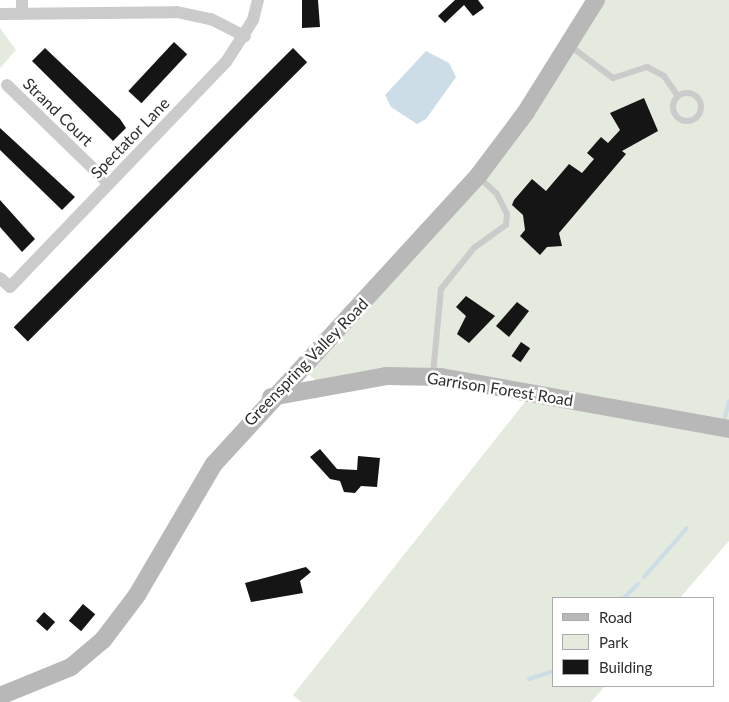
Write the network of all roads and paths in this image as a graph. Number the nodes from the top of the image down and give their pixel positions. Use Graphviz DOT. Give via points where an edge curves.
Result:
graph roads {
  1 [pos="22,0"];
  2 [pos="258,0"];
  3 [pos="596,0"];
  4 [pos="113,6"];
  5 [pos="0,14"];
  6 [pos="22,14"];
  7 [pos="245,36"];
  8 [pos="569,45"];
  9 [pos="7,85"];
  10 [pos="678,96"];
  11 [pos="478,176"];
  12 [pos="109,184"];
  13 [pos="0,278"];
  14 [pos="432,376"];
  15 [pos="271,398"];
  16 [pos="729,429"];
  17 [pos="0,696"];
  1 -- 6 [label="street"];
  2 -- 7 [label="street, Spectator Lane"];
  3 -- 8 [label="main road, Greenspring Valley Road"];
  4 -- 6 [label="street"];
  4 -- 7 [label="street" via="191,14"];
  5 -- 6 [label="street"];
  7 -- 12 [label="street, Spectator Lane" via="226,62"];
  8 -- 10 [label="lane" via="613,78 647,67 664,76"];
  8 -- 11 [label="main road, Greenspring Valley Road"];
  9 -- 12 [label="street, Strand Court"];
  10 -- 10 [label="lane" via="674,113 680,120 693,119 700,108 698,100 691,94"];
  11 -- 14 [label="lane" via="497,194 507,214 506,225 474,248 441,289"];
  11 -- 15 [label="main road, Greenspring Valley Road"];
  12 -- 13 [label="street, Spectator Lane" via="10,287"];
  14 -- 15 [label="main road, Garrison Forest Road" via="386,376"];
  14 -- 16 [label="main road, Garrison Forest Road"];
  15 -- 17 [label="main road, Greenspring Valley Road" via="203,479 141,589 103,640 71,667"];
}
